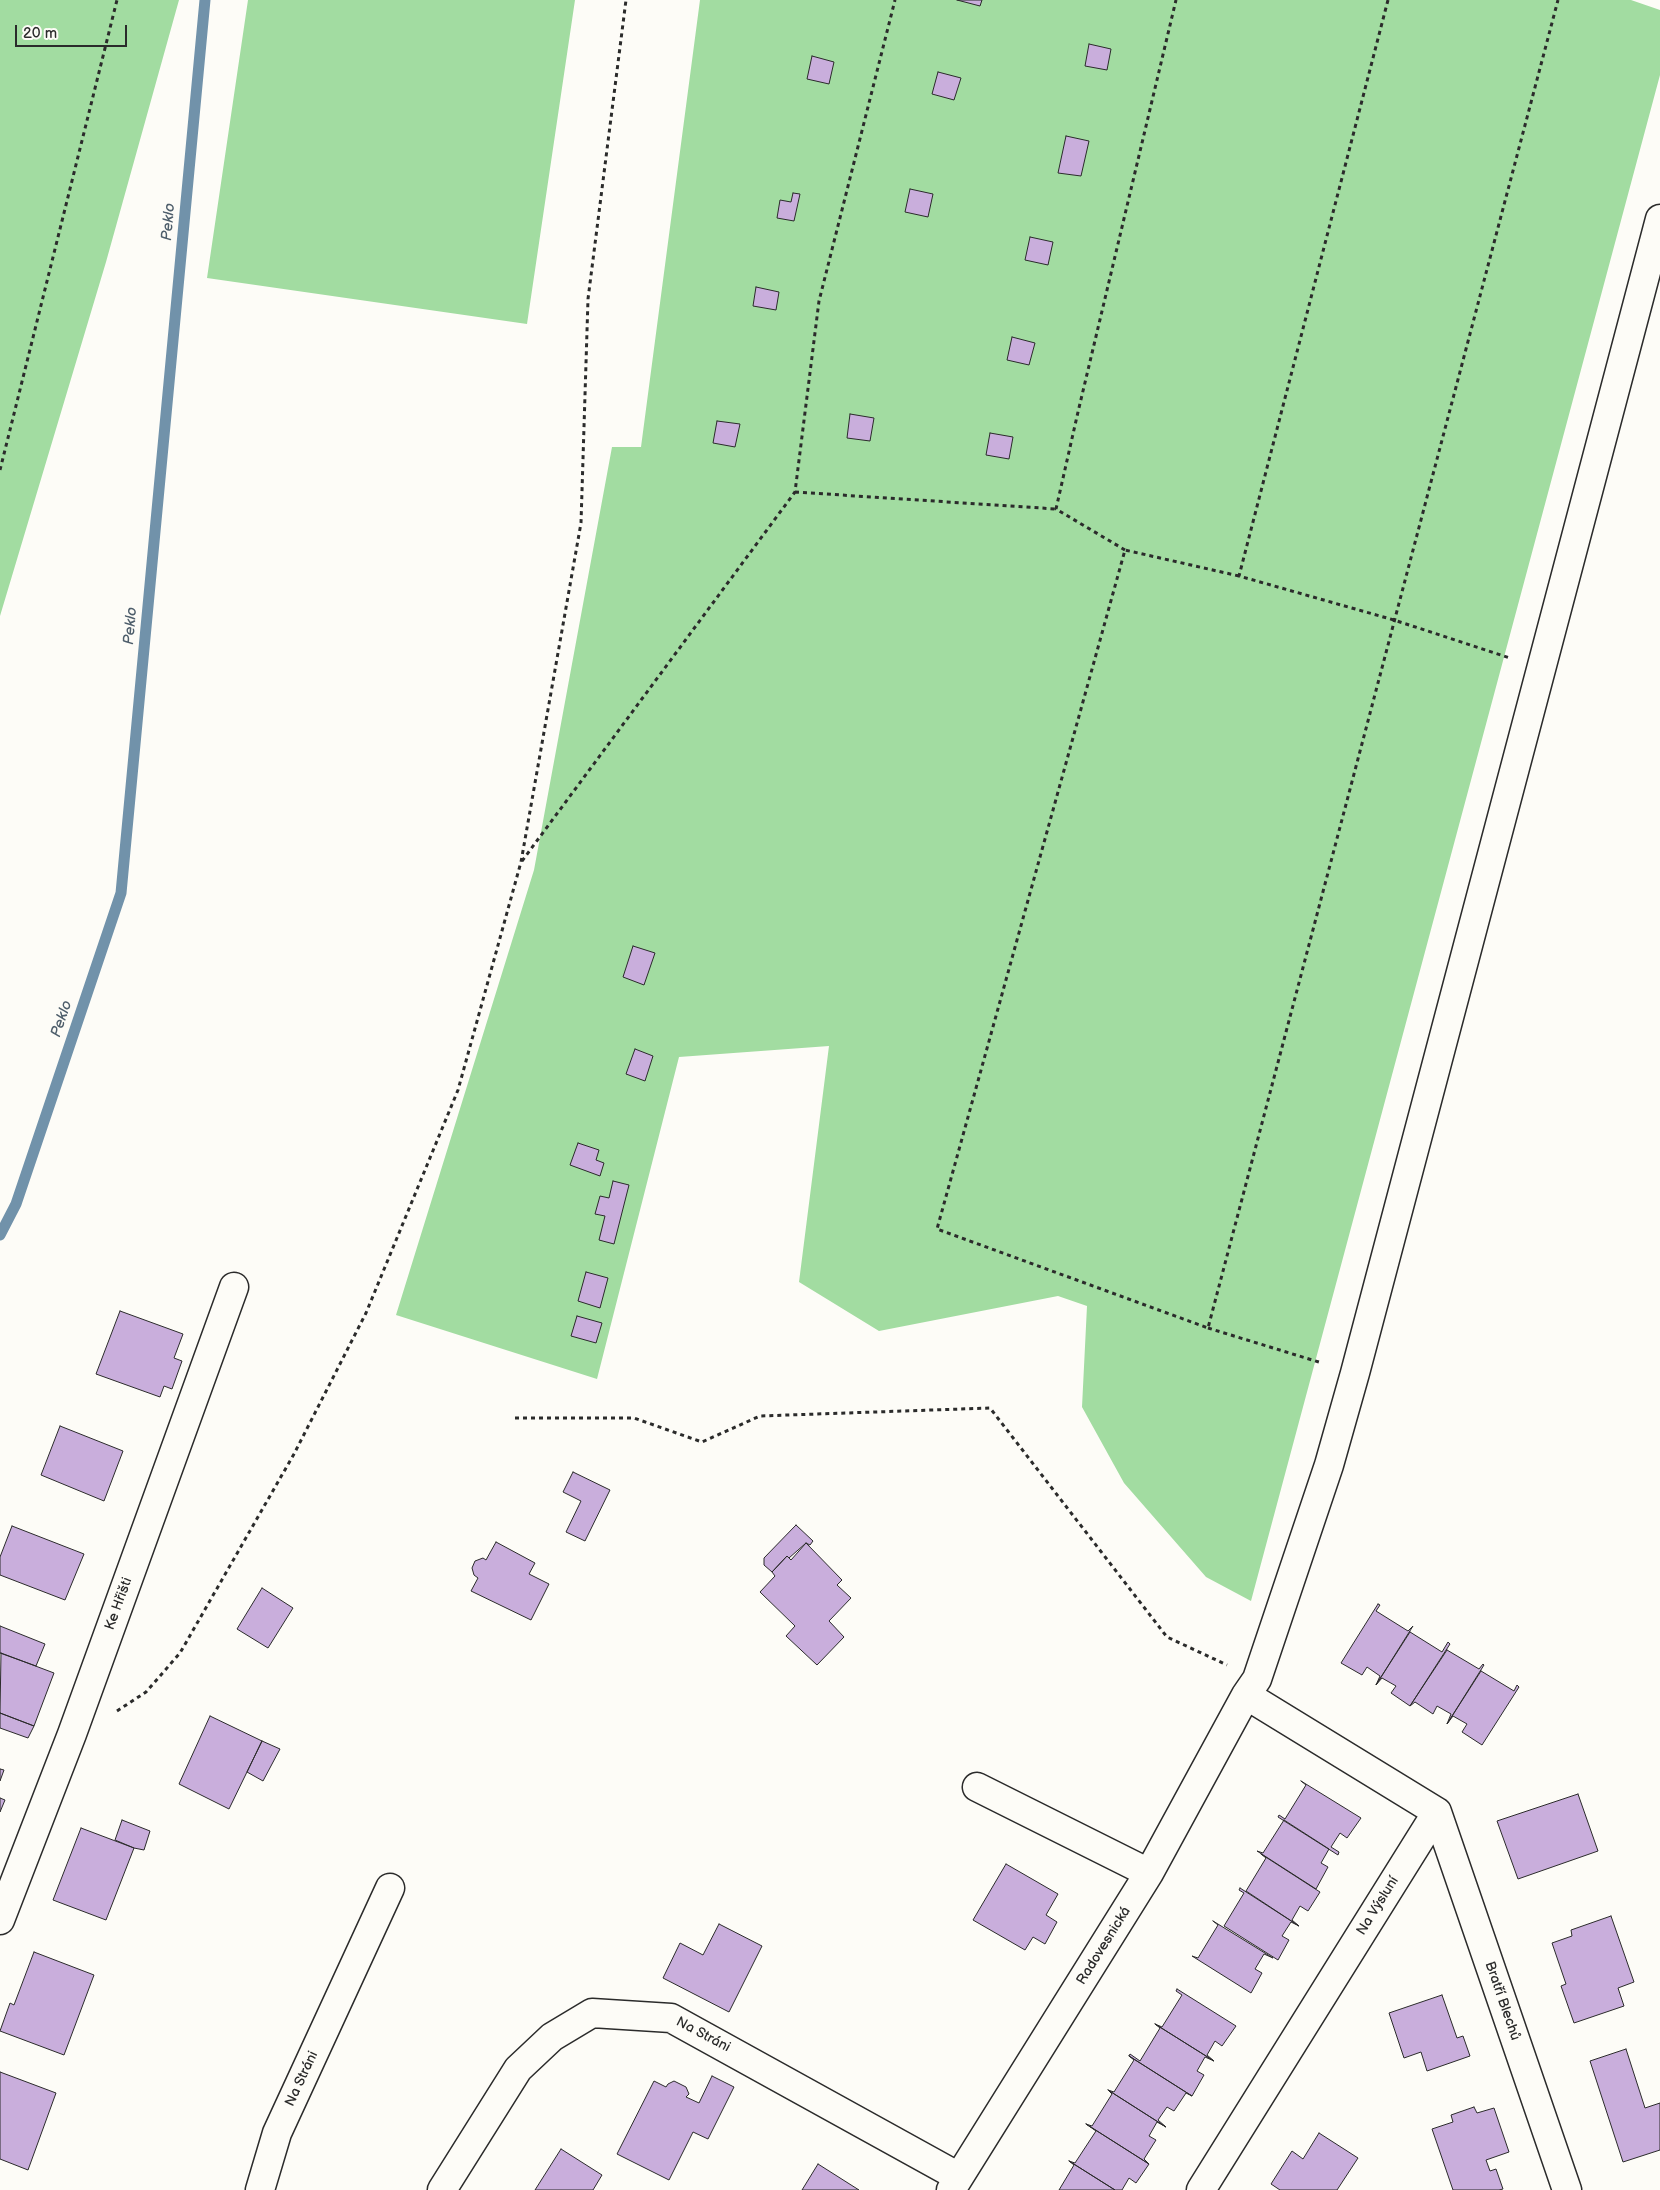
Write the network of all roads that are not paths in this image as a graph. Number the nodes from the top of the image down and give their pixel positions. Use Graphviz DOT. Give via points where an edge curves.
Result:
graph roads {
  1 [pos="1660,219"];
  2 [pos="234,1287"];
  3 [pos="1252,1687"];
  4 [pos="977,1787"];
  5 [pos="1437,1812"];
  6 [pos="1149,1873"];
  7 [pos="390,1888"];
  8 [pos="0,1920"];
  9 [pos="955,2183"];
  10 [pos="260,2190"];
  11 [pos="442,2190"];
  12 [pos="1201,2190"];
  13 [pos="1567,2190"];
  1 -- 3 [label="street, Radovesnická" via="1330,1465"];
  2 -- 8 [label="street, Ke Hřišti" via="72,1734"];
  3 -- 5 [label="street"];
  3 -- 6 [label="street, Radovesnická"];
  4 -- 6 [label="street"];
  5 -- 12 [label="street, Na Výsluní"];
  5 -- 13 [label="street, Bratří Blechů"];
  6 -- 9 [label="street, Radovesnická"];
  7 -- 10 [label="street, Na Stráni" via="277,2133"];
  9 -- 11 [label="street, Na Stráni" via="671,2018 592,2013 552,2036 518,2069"];
}
